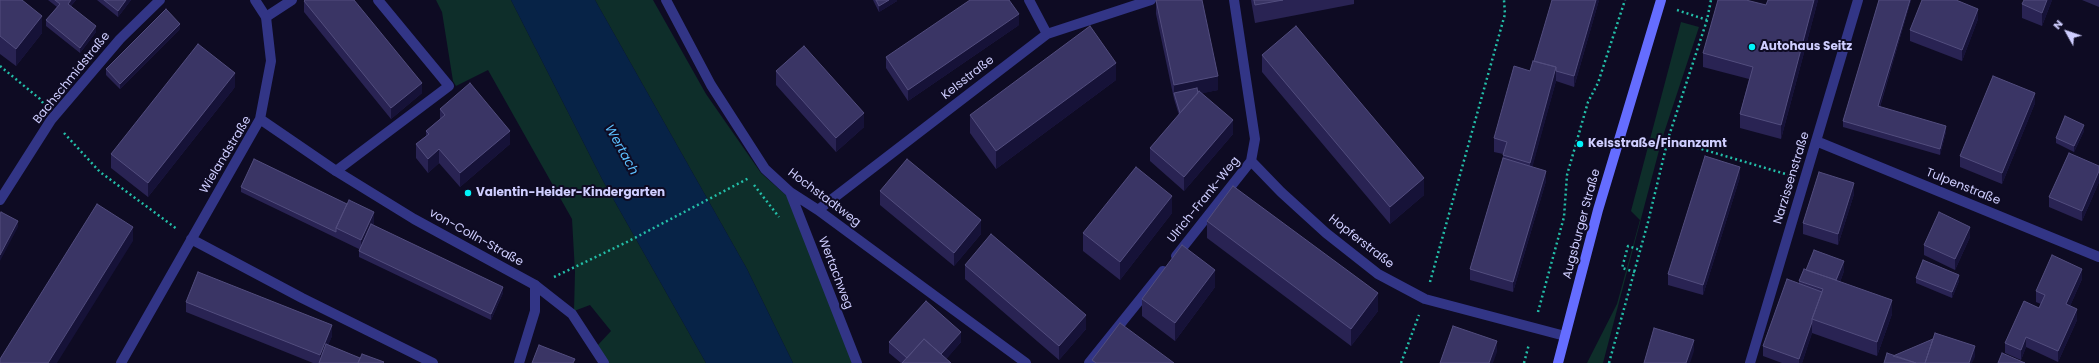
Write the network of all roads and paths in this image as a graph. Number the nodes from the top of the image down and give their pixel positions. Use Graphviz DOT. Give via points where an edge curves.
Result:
graph roads {
  1 [pos="160,0"];
  2 [pos="255,0"];
  3 [pos="292,0"];
  4 [pos="378,0"];
  5 [pos="666,0"];
  6 [pos="1029,0"];
  7 [pos="1151,0"];
  8 [pos="1234,0"];
  9 [pos="1504,0"];
  10 [pos="1625,0"];
  11 [pos="1662,0"];
  12 [pos="1711,0"];
  13 [pos="1858,0"];
  14 [pos="266,17"];
  15 [pos="1047,34"];
  16 [pos="0,66"];
  17 [pos="260,119"];
  18 [pos="51,120"];
  19 [pos="1668,139"];
  20 [pos="1816,140"];
  21 [pos="1251,162"];
  22 [pos="336,171"];
  23 [pos="1805,180"];
  24 [pos="741,183"];
  25 [pos="790,192"];
  26 [pos="0,200"];
  27 [pos="818,210"];
  28 [pos="191,239"];
  29 [pos="1640,250"];
  30 [pos="2099,257"];
  31 [pos="1634,272"];
  32 [pos="535,285"];
  33 [pos="1425,299"];
  34 [pos="1534,328"];
  35 [pos="1566,336"];
  36 [pos="121,363"];
  37 [pos="433,363"];
  38 [pos="519,363"];
  39 [pos="604,363"];
  40 [pos="857,363"];
  41 [pos="1026,363"];
  42 [pos="1090,363"];
  43 [pos="1401,363"];
  44 [pos="1524,363"];
  45 [pos="1558,363"];
  46 [pos="1609,363"];
  47 [pos="1750,363"];
  1 -- 18 [label="street, Bachschmidstraße" via="120,39"];
  2 -- 14 [label="street"];
  3 -- 14 [label="street"];
  4 -- 22 [label="street" via="449,86"];
  5 -- 25 [label="street, Hochstadtweg" via="711,85 766,169"];
  6 -- 15 [label="street"];
  7 -- 15 [label="street, Kelsstraße"];
  8 -- 21 [label="street, Ulrich-Frank-Weg" via="1255,139"];
  9 -- 33 [label="path" via="1505,14"];
  10 -- 34 [label="path" via="1598,83 1588,102 1566,175 1564,217"];
  11 -- 35 [label="main road, Augsburger Straße" via="1598,210"];
  12 -- 19 [label="path"];
  13 -- 20 [label="street, Narzissenstraße"];
  14 -- 17 [label="street" via="272,61"];
  15 -- 27 [label="street, Kelsstraße"];
  16 -- 18 [label="path" via="40,99"];
  17 -- 22 [label="street, Wielandstraße"];
  17 -- 28 [label="street, Wielandstraße"];
  18 -- 26 [label="street, Bachschmidstraße"];
  18 -- 28 [label="path" via="100,172"];
  19 -- 23 [label="path"];
  19 -- 29 [label="path"];
  20 -- 23 [label="street, Narzissenstraße"];
  20 -- 30 [label="street, Tulpenstraße"];
  21 -- 33 [label="street, Hopferstraße" via="1326,233 1378,274"];
  21 -- 42 [label="street, Ulrich-Frank-Weg"];
  22 -- 32 [label="street, von-Colln-Straße" via="414,219"];
  23 -- 47 [label="street, Narzissenstraße"];
  24 -- 32 [label="path" via="627,242"];
  25 -- 27 [label="street, Hochstadtweg"];
  25 -- 40 [label="street, Wertachweg"];
  27 -- 41 [label="street, Hochstadtweg"];
  28 -- 36 [label="street, Wielandstraße"];
  28 -- 37 [label="street"];
  29 -- 31 [label="path"];
  29 -- 31 [label="path" via="1628,246 1622,268"];
  31 -- 46 [label="path"];
  32 -- 38 [label="street" via="535,311"];
  32 -- 39 [label="street, von-Colln-Straße" via="572,314"];
  33 -- 34 [label="street, Hopferstraße"];
  33 -- 43 [label="path"];
  34 -- 35 [label="street, Hopferstraße"];
  34 -- 44 [label="path"];
  35 -- 45 [label="main road, Augsburger Straße"];
}
